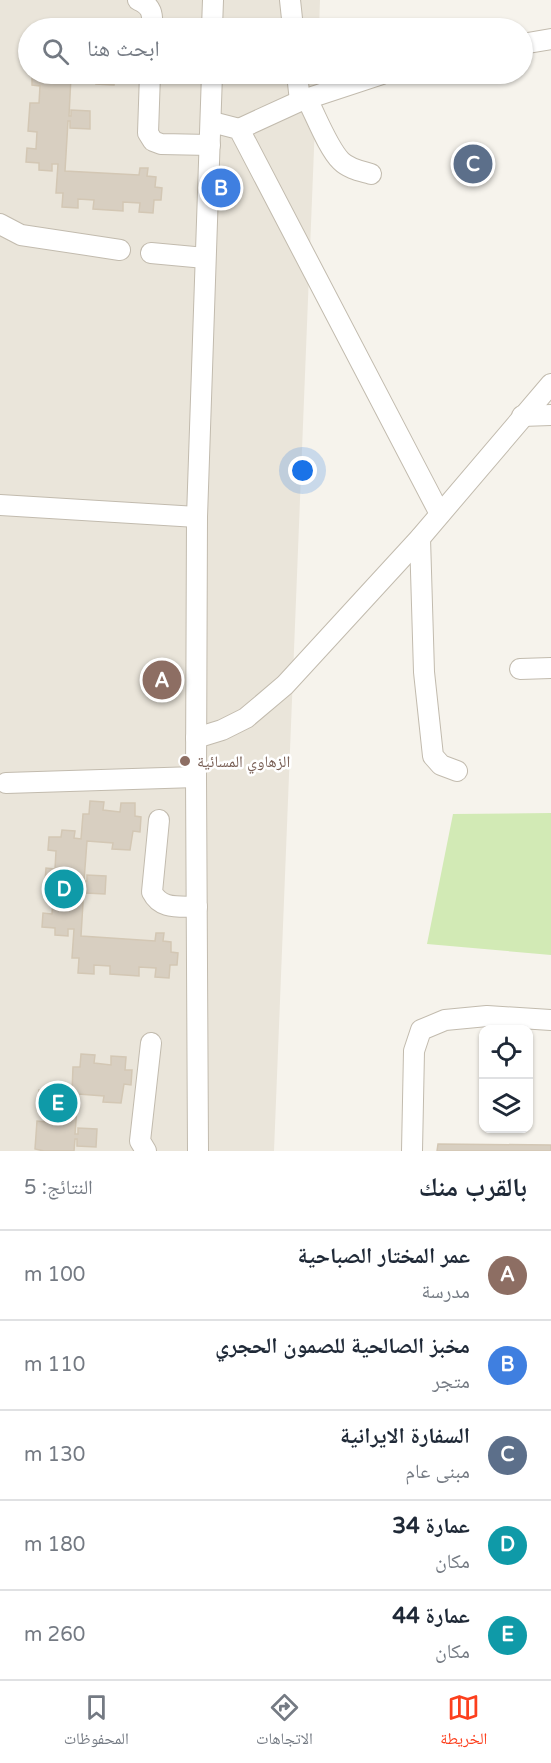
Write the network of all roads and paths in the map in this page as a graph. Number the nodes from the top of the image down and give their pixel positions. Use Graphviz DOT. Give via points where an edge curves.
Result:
graph roads {
  1 [pos="138,0"];
  2 [pos="213,0"];
  3 [pos="290,0"];
  4 [pos="153,18"];
  5 [pos="212,18"];
  6 [pos="292,18"];
  7 [pos="551,39"];
  8 [pos="533,42"];
  9 [pos="150,84"];
  10 [pos="212,84"];
  11 [pos="300,84"];
  12 [pos="352,84"];
  13 [pos="304,100"];
  14 [pos="212,122"];
  15 [pos="239,129"];
  16 [pos="210,145"];
  17 [pos="371,174"];
  18 [pos="0,224"];
  19 [pos="120,250"];
  20 [pos="151,253"];
  21 [pos="205,258"];
  22 [pos="551,384"];
  23 [pos="551,415"];
  24 [pos="522,416"];
  25 [pos="0,505"];
  26 [pos="440,514"];
  27 [pos="197,517"];
  28 [pos="420,538"];
  29 [pos="551,668"];
  30 [pos="520,669"];
  31 [pos="196,738"];
  32 [pos="457,771"];
  33 [pos="196,777"];
  34 [pos="6,783"];
  35 [pos="159,820"];
  36 [pos="196,907"];
  37 [pos="551,1020"];
  38 [pos="151,1043"];
  39 [pos="146,1151"];
  40 [pos="198,1151"];
  41 [pos="412,1151"];
  1 -- 4 [label="street" via="149,6"];
  2 -- 5 [label="street"];
  3 -- 6 [label="street"];
  7 -- 8 [label="street"];
  9 -- 16 [label="street" via="148,133 153,141"];
  10 -- 14 [label="street"];
  11 -- 13 [label="street"];
  12 -- 13 [label="street"];
  13 -- 15 [label="street"];
  13 -- 17 [label="street" via="341,160 351,168"];
  14 -- 15 [label="street"];
  14 -- 16 [label="street"];
  15 -- 26 [label="street"];
  16 -- 21 [label="street"];
  18 -- 19 [label="street" via="21,235"];
  20 -- 21 [label="street"];
  21 -- 27 [label="street"];
  22 -- 24 [label="street"];
  23 -- 24 [label="street"];
  24 -- 26 [label="street"];
  25 -- 27 [label="street"];
  26 -- 28 [label="street"];
  27 -- 31 [label="street"];
  28 -- 31 [label="street" via="285,685 246,718"];
  28 -- 32 [label="street" via="424,672 433,756 441,765"];
  29 -- 30 [label="street"];
  31 -- 33 [label="street"];
  33 -- 34 [label="street"];
  33 -- 36 [label="street"];
  35 -- 36 [label="street" via="152,892 165,905"];
  36 -- 40 [label="street"];
  37 -- 41 [label="street" via="487,1016 445,1020 421,1030 414,1050"];
  38 -- 39 [label="street" via="140,1141"];
}
